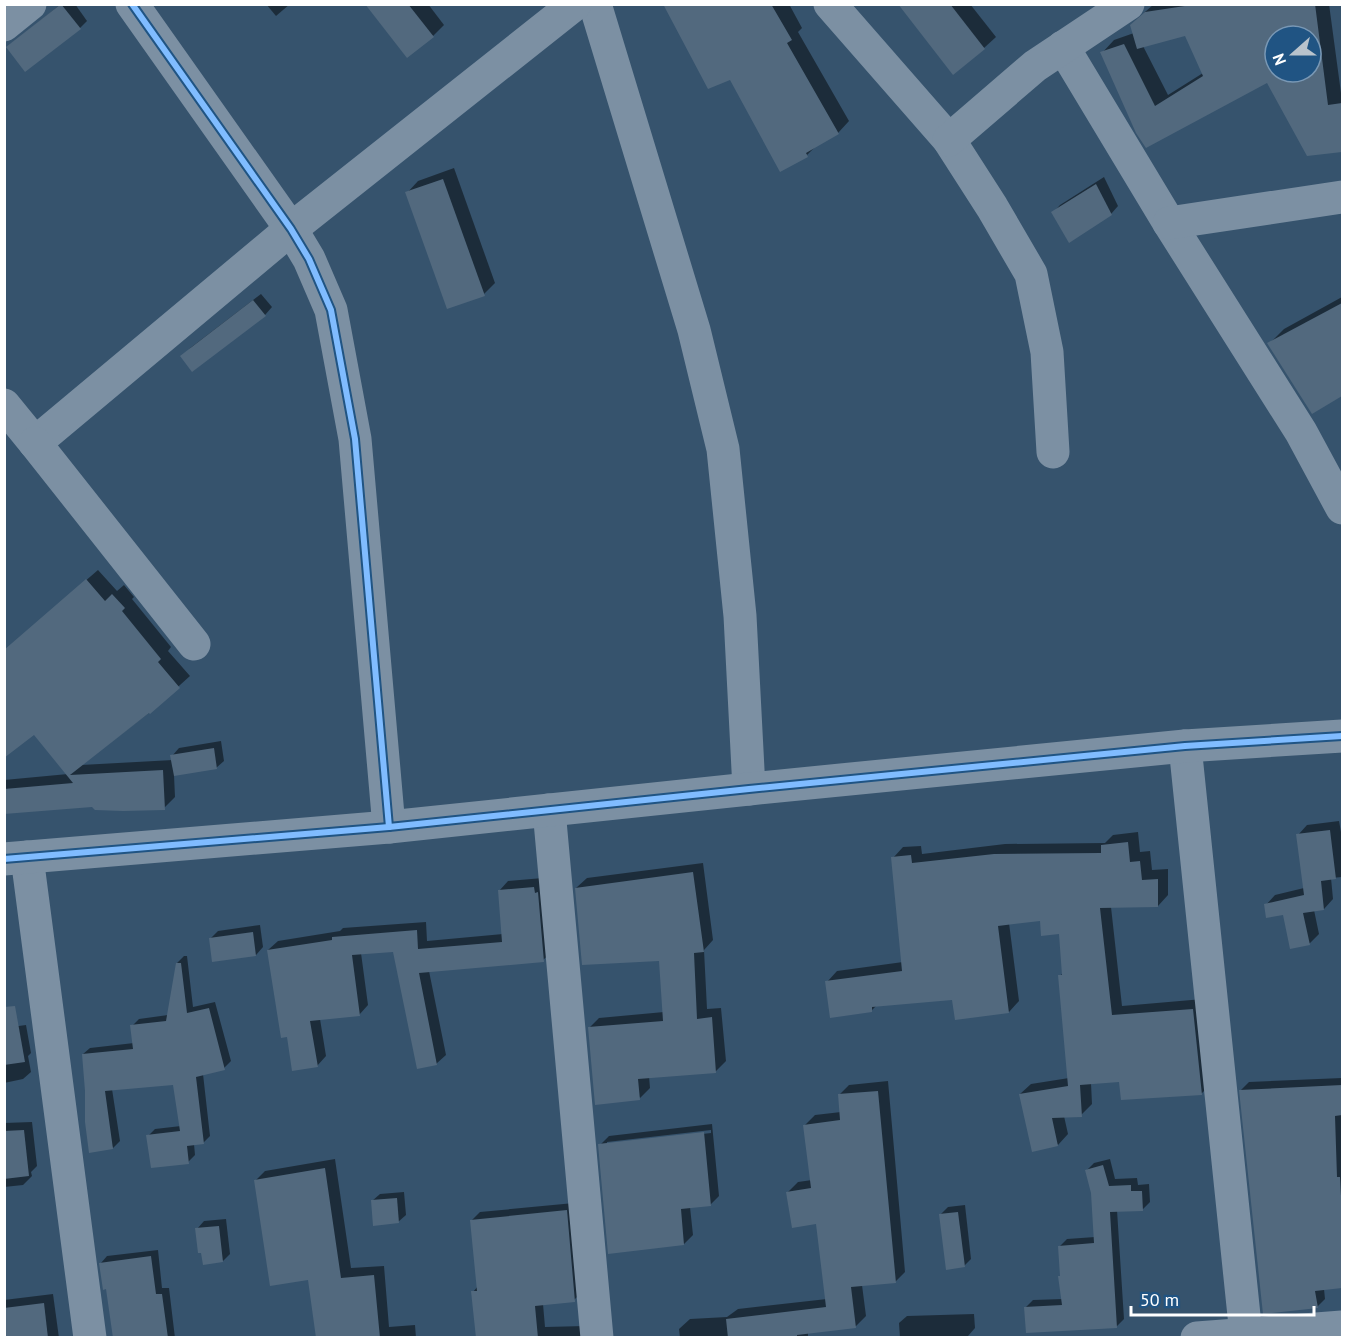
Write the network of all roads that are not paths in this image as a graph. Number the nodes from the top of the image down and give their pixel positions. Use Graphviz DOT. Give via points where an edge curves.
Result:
graph roads {
  1 [pos="30,4"];
  2 [pos="132,4"];
  3 [pos="575,4"];
  4 [pos="595,4"];
  5 [pos="830,4"];
  6 [pos="1128,4"];
  7 [pos="4,25"];
  8 [pos="1063,48"];
  9 [pos="948,141"];
  10 [pos="1342,197"];
  11 [pos="1169,223"];
  12 [pos="291,230"];
  13 [pos="4,405"];
  14 [pos="35,443"];
  15 [pos="1053,452"];
  16 [pos="1342,508"];
  17 [pos="194,644"];
  18 [pos="1342,736"];
  19 [pos="1185,746"];
  20 [pos="749,789"];
  21 [pos="549,810"];
  22 [pos="390,827"];
  23 [pos="16,858"];
  24 [pos="1342,1327"];
  25 [pos="1246,1335"];
  26 [pos="90,1338"];
  27 [pos="597,1338"];
  28 [pos="1197,1338"];
  1 -- 7 [label="street"];
  2 -- 12 [label="street"];
  3 -- 12 [label="street"];
  4 -- 20 [label="street" via="694,330 723,449 740,616"];
  5 -- 9 [label="street"];
  6 -- 8 [label="street"];
  8 -- 9 [label="street" via="1035,66"];
  8 -- 11 [label="street"];
  9 -- 15 [label="street" via="1031,274 1047,352"];
  10 -- 11 [label="street"];
  11 -- 16 [label="street" via="1300,432"];
  12 -- 14 [label="street"];
  12 -- 22 [label="street" via="309,259 331,310 355,439"];
  13 -- 14 [label="street"];
  14 -- 17 [label="street"];
  18 -- 19 [label="street"];
  19 -- 20 [label="street"];
  19 -- 25 [label="street"];
  20 -- 21 [label="street"];
  21 -- 22 [label="street"];
  21 -- 27 [label="street"];
  22 -- 23 [label="street"];
  23 -- 26 [label="street"];
  24 -- 25 [label="street"];
  25 -- 28 [label="street"];
}
